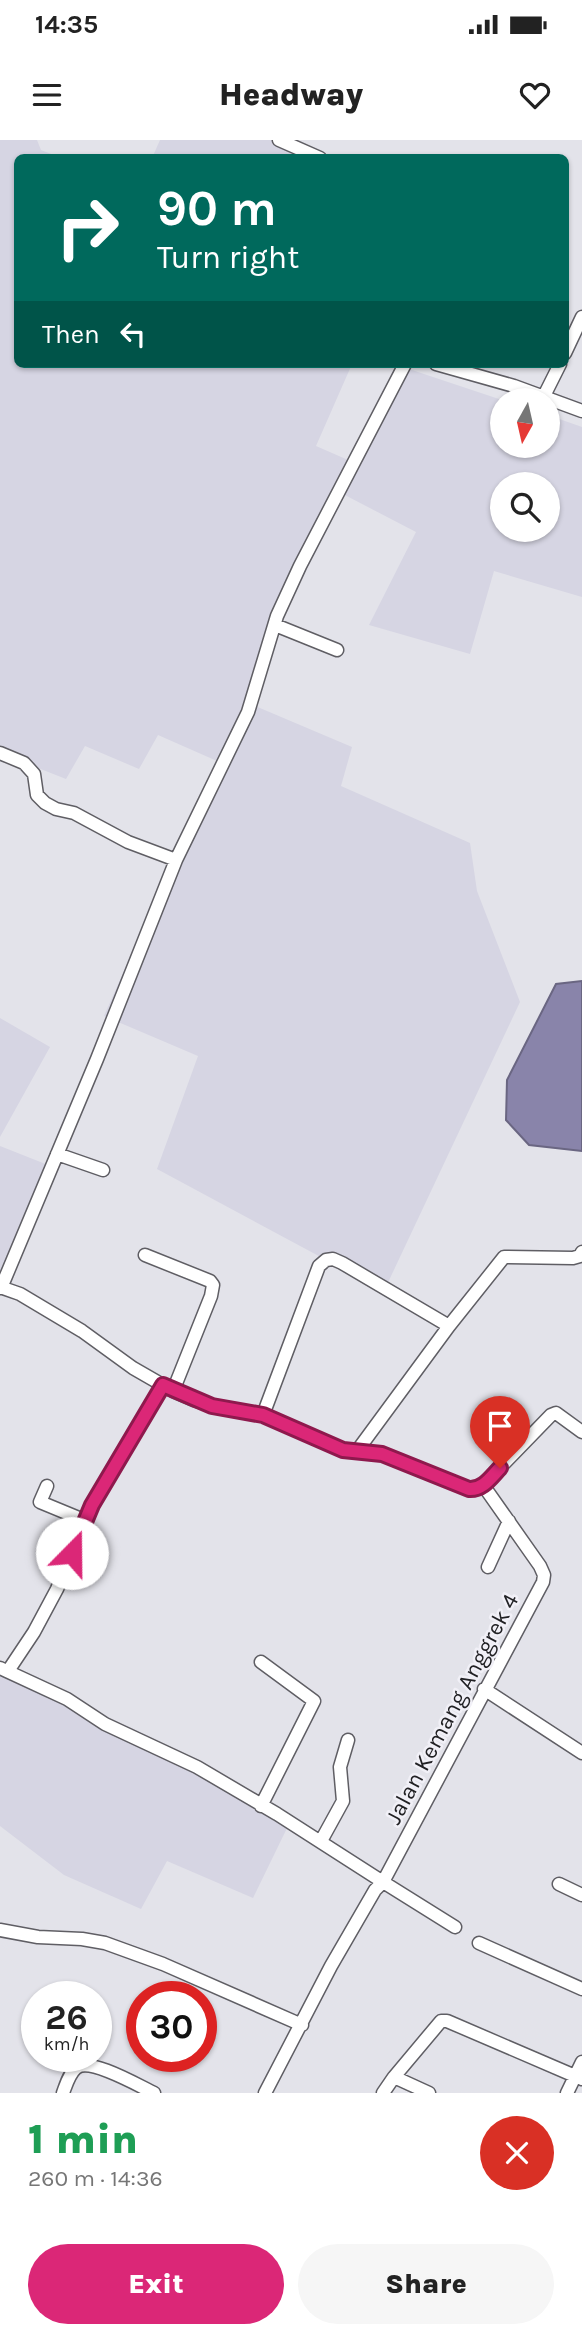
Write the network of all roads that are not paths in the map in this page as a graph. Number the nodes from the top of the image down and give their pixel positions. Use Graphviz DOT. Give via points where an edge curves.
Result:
graph roads {
  1 [pos="279,140"];
  2 [pos="311,154"];
  3 [pos="582,317"];
  4 [pos="569,345"];
  5 [pos="403,368"];
  6 [pos="450,368"];
  7 [pos="558,368"];
  8 [pos="517,388"];
  9 [pos="548,388"];
  10 [pos="560,402"];
  11 [pos="582,411"];
  12 [pos="275,625"];
  13 [pos="337,650"];
  14 [pos="0,753"];
  15 [pos="177,860"];
  16 [pos="57,1154"];
  17 [pos="103,1170"];
  18 [pos="582,1252"];
  19 [pos="145,1255"];
  20 [pos="1,1287"];
  21 [pos="449,1326"];
  22 [pos="168,1388"];
  23 [pos="263,1415"];
  24 [pos="582,1432"];
  25 [pos="357,1451"];
  26 [pos="483,1485"];
  27 [pos="47,1486"];
  28 [pos="86,1521"];
  29 [pos="509,1521"];
  30 [pos="488,1567"];
  31 [pos="261,1662"];
  32 [pos="4,1670"];
  33 [pos="484,1689"];
  34 [pos="348,1740"];
  35 [pos="582,1752"];
  36 [pos="261,1806"];
  37 [pos="321,1841"];
  38 [pos="383,1882"];
  39 [pos="559,1884"];
  40 [pos="582,1895"];
  41 [pos="455,1927"];
  42 [pos="0,1930"];
  43 [pos="479,1943"];
  44 [pos="582,1989"];
  45 [pos="302,2025"];
  46 [pos="582,2062"];
  47 [pos="394,2077"];
  48 [pos="579,2077"];
  49 [pos="63,2093"];
  50 [pos="154,2093"];
  51 [pos="265,2093"];
  52 [pos="383,2093"];
  53 [pos="429,2093"];
  54 [pos="567,2093"];
  1 -- 2 [label="street"];
  3 -- 4 [label="street"];
  5 -- 12 [label="street" via="300,566"];
  6 -- 8 [label="street"];
  7 -- 9 [label="street"];
  10 -- 11 [label="street"];
  12 -- 13 [label="street"];
  12 -- 15 [label="street" via="248,712"];
  14 -- 15 [label="street" via="24,763 34,774 37,795 45,803"];
  15 -- 16 [label="street"];
  16 -- 17 [label="street"];
  16 -- 20 [label="street"];
  18 -- 21 [label="street" via="573,1258 507,1256"];
  19 -- 22 [label="street" via="213,1285"];
  20 -- 22 [label="street" via="82,1331"];
  21 -- 23 [label="street" via="342,1263 326,1259 319,1266"];
  21 -- 25 [label="street"];
  22 -- 23 [label="street" via="212,1406"];
  22 -- 28 [label="street" via="128,1442"];
  23 -- 25 [label="street" via="343,1450"];
  24 -- 26 [label="street" via="562,1416 551,1415"];
  25 -- 26 [label="street" via="382,1454 469,1489"];
  26 -- 29 [label="street, Jalan Kemang Anggrek 4"];
  27 -- 28 [label="street" via="40,1502"];
  28 -- 32 [label="street" via="34,1632"];
  29 -- 30 [label="street"];
  29 -- 33 [label="street, Jalan Kemang Anggrek 4" via="544,1575 537,1596"];
  31 -- 36 [label="street" via="314,1701"];
  32 -- 36 [label="street" via="197,1767"];
  33 -- 35 [label="street"];
  33 -- 38 [label="street, Jalan Kemang Anggrek 4"];
  34 -- 37 [label="street" via="340,1767 342,1804"];
  36 -- 37 [label="street"];
  37 -- 38 [label="street"];
  38 -- 41 [label="street"];
  38 -- 45 [label="street, Jalan Kemang Anggrek 4" via="374,1890"];
  39 -- 40 [label="street"];
  42 -- 45 [label="street" via="105,1943"];
  43 -- 44 [label="street"];
  45 -- 51 [label="street, Jalan Kemang Anggrek 4"];
  46 -- 48 [label="street"];
  47 -- 48 [label="street" via="441,2021"];
  47 -- 52 [label="street"];
  47 -- 53 [label="street"];
  48 -- 54 [label="street"];
  49 -- 50 [label="street" via="76,2068 83,2065 98,2067"];
}
